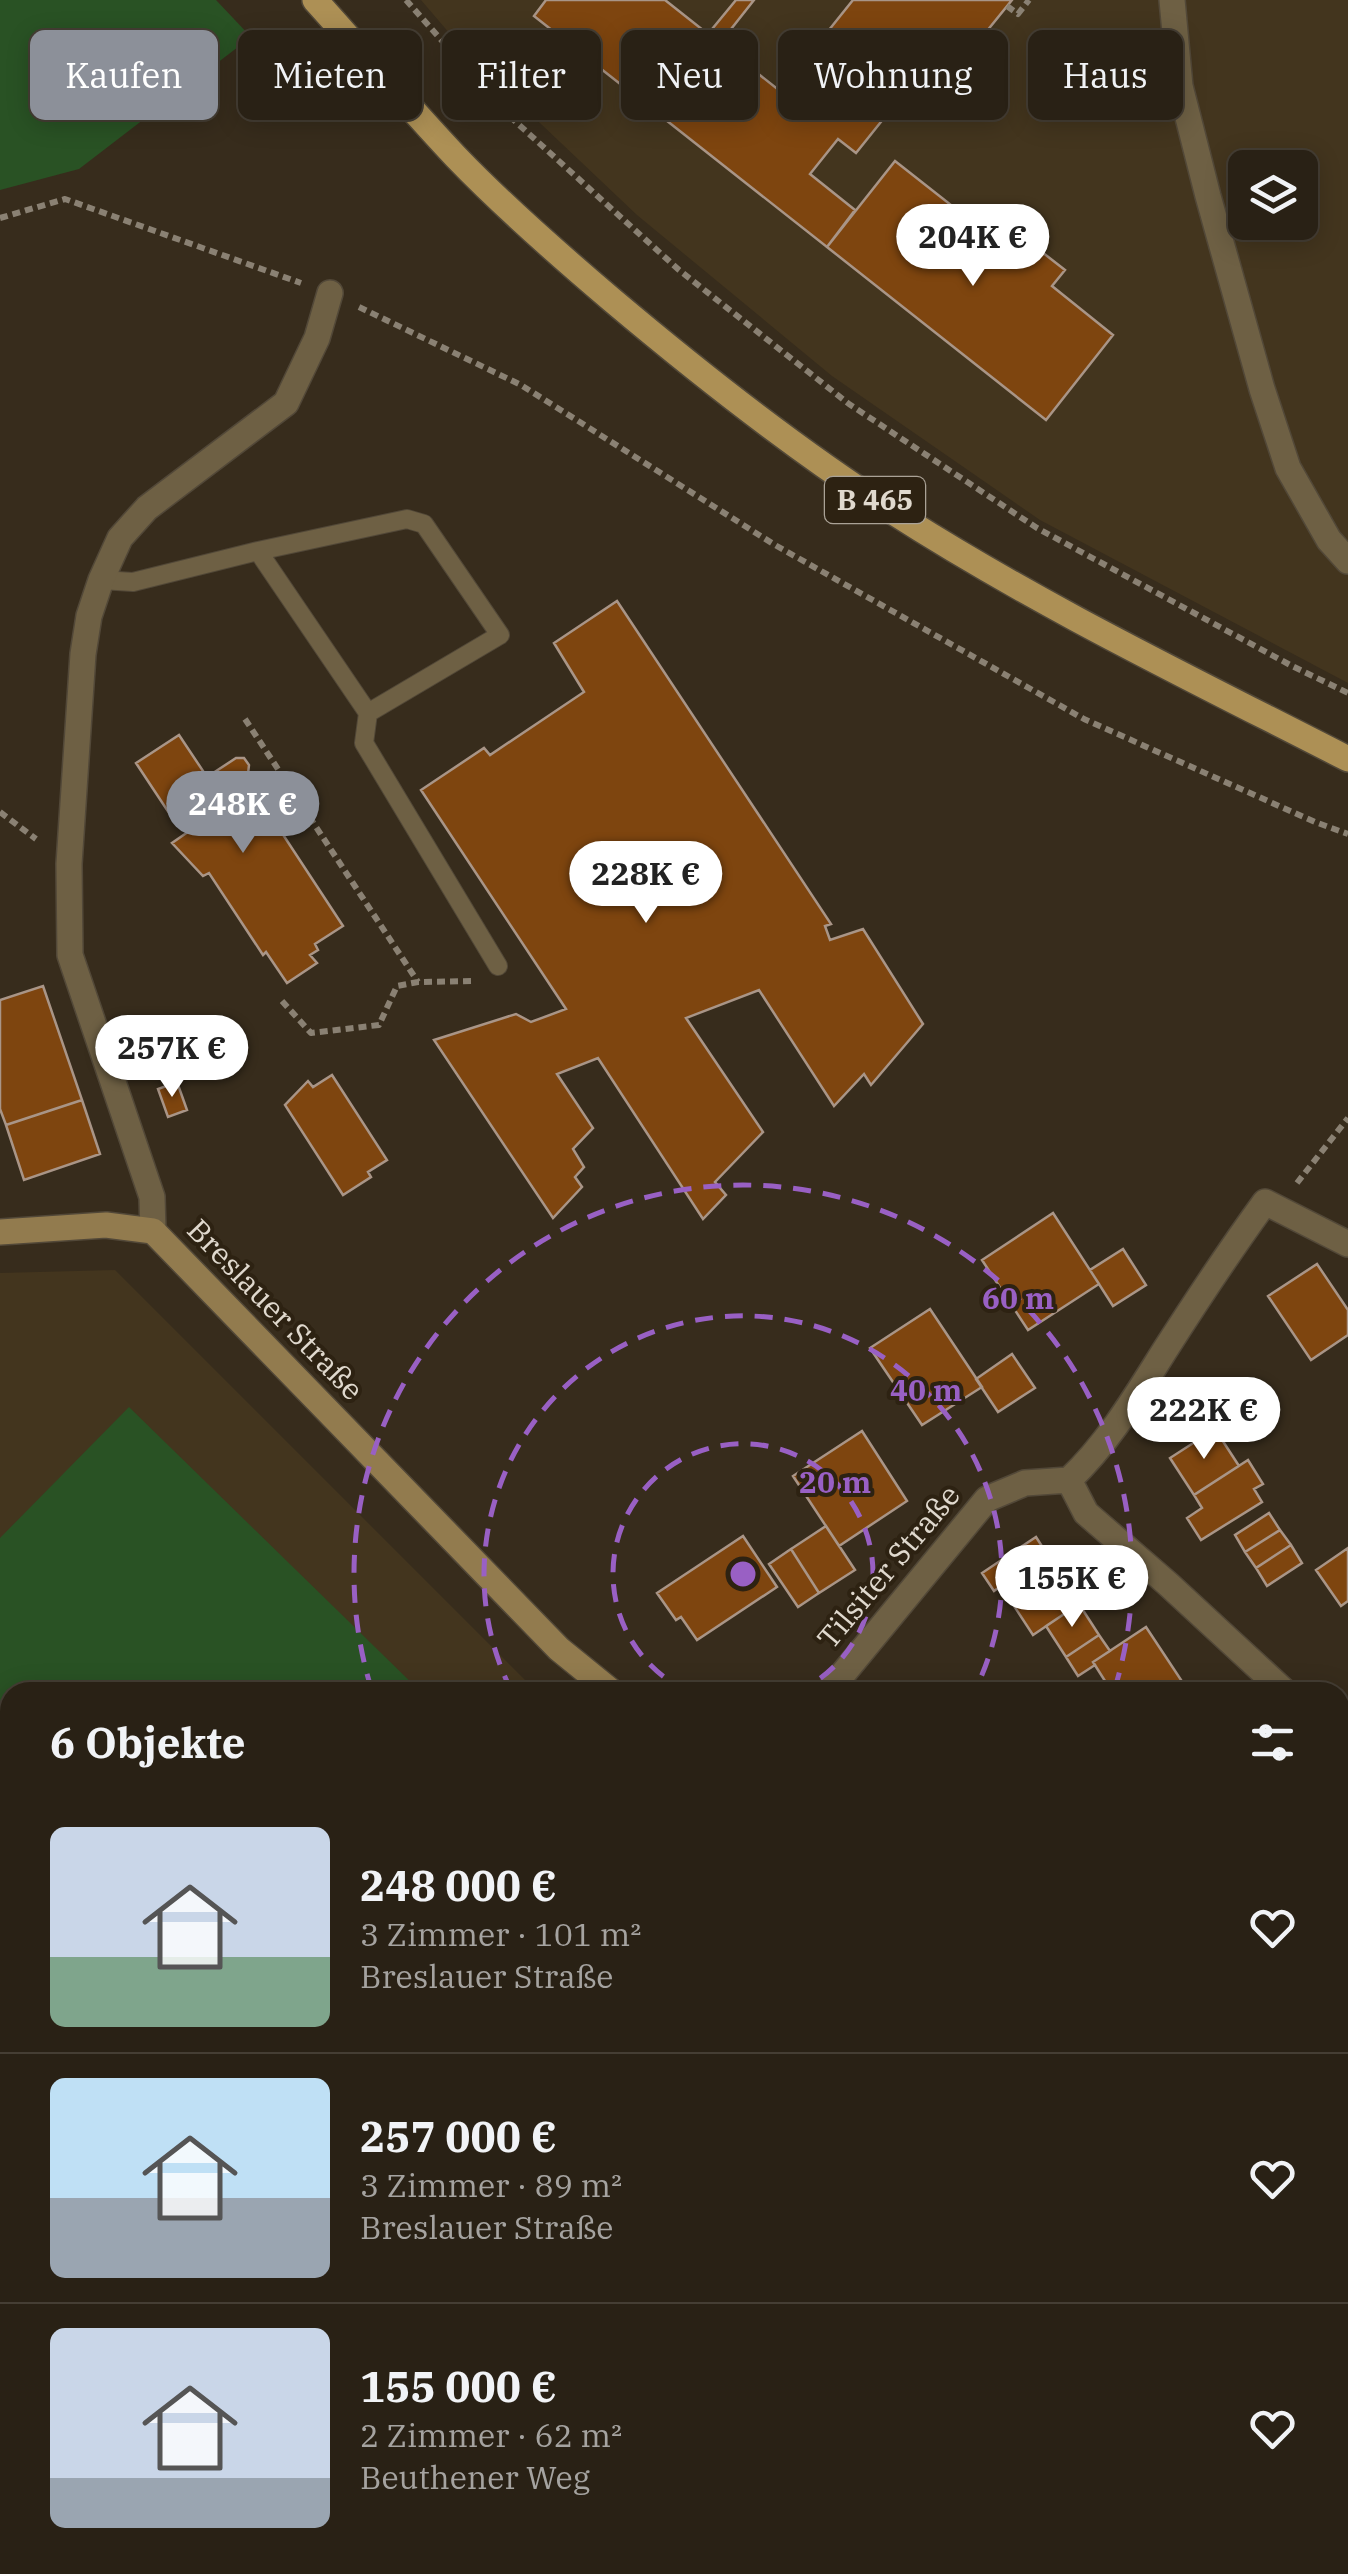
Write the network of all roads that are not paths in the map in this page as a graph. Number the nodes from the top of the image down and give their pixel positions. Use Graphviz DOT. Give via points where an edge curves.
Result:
graph roads {
  1 [pos="315,0"];
  2 [pos="1172,0"];
  3 [pos="330,293"];
  4 [pos="258,551"];
  5 [pos="1348,561"];
  6 [pos="102,580"];
  7 [pos="368,713"];
  8 [pos="1348,758"];
  9 [pos="498,966"];
  10 [pos="0,1232"];
  11 [pos="154,1232"];
  12 [pos="1348,1244"];
  13 [pos="1069,1480"];
  14 [pos="599,1682"];
  15 [pos="836,1682"];
  16 [pos="1274,1682"];
  1 -- 8 [label="main road, B 465" via="458,159 565,260 776,431 984,567"];
  2 -- 5 [label="street" via="1180,86 1267,404 1288,468"];
  3 -- 6 [label="street, Breslauer Straße" via="286,403 147,508 120,538"];
  4 -- 6 [label="lane" via="133,582"];
  4 -- 7 [label="lane"];
  4 -- 7 [label="lane" via="408,519 424,524 500,635"];
  6 -- 11 [label="street, Breslauer Straße" via="83,654 70,954 152,1197"];
  7 -- 9 [label="lane" via="364,742"];
  10 -- 11 [label="street" via="106,1225"];
  11 -- 14 [label="street, Breslauer Straße" via="558,1649"];
  12 -- 13 [label="street" via="1264,1202 1119,1422"];
  13 -- 15 [label="street, Tilsiter Straße" via="1025,1483 987,1499"];
  13 -- 16 [label="street" via="1086,1514"];
}
